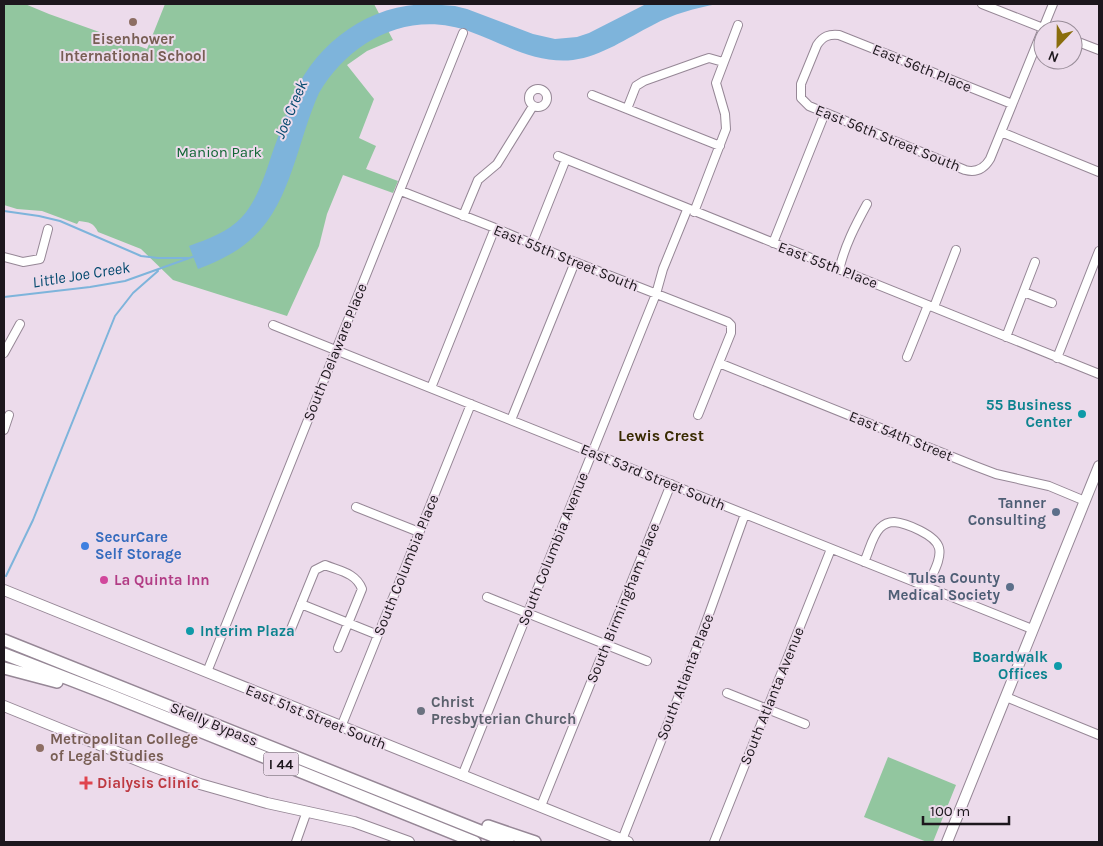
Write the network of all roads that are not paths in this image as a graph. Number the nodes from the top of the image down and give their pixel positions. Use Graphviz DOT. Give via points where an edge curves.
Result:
graph roads {
  1 [pos="982,4"];
  2 [pos="1053,4"];
  3 [pos="1049,20"];
  4 [pos="1033,24"];
  5 [pos="738,25"];
  6 [pos="463,33"];
  7 [pos="832,34"];
  8 [pos="1083,44"];
  9 [pos="1099,50"];
  10 [pos="1033,58"];
  11 [pos="723,62"];
  12 [pos="592,95"];
  13 [pos="1012,104"];
  14 [pos="533,106"];
  15 [pos="627,109"];
  16 [pos="825,113"];
  17 [pos="1001,132"];
  18 [pos="720,146"];
  19 [pos="558,156"];
  20 [pos="564,164"];
  21 [pos="1099,172"];
  22 [pos="400,191"];
  23 [pos="867,204"];
  24 [pos="690,211"];
  25 [pos="463,216"];
  26 [pos="495,228"];
  27 [pos="48,229"];
  28 [pos="772,243"];
  29 [pos="532,244"];
  30 [pos="956,250"];
  31 [pos="1099,251"];
  32 [pos="4,257"];
  33 [pos="575,262"];
  34 [pos="1035,262"];
  35 [pos="840,270"];
  36 [pos="1024,292"];
  37 [pos="656,294"];
  38 [pos="1052,303"];
  39 [pos="931,306"];
  40 [pos="20,324"];
  41 [pos="273,325"];
  42 [pos="1006,337"];
  43 [pos="336,350"];
  44 [pos="4,353"];
  45 [pos="906,357"];
  46 [pos="1057,358"];
  47 [pos="719,363"];
  48 [pos="1099,374"];
  49 [pos="431,388"];
  50 [pos="471,404"];
  51 [pos="9,415"];
  52 [pos="698,415"];
  53 [pos="511,420"];
  54 [pos="4,430"];
  55 [pos="592,452"];
  56 [pos="1099,468"];
  57 [pos="672,484"];
  58 [pos="1085,501"];
  59 [pos="356,507"];
  60 [pos="745,514"];
  61 [pos="420,532"];
  62 [pos="831,549"];
  63 [pos="864,562"];
  64 [pos="927,588"];
  65 [pos="4,590"];
  66 [pos="487,597"];
  67 [pos="302,604"];
  68 [pos="528,613"];
  69 [pos="348,623"];
  70 [pos="292,629"];
  71 [pos="1032,629"];
  72 [pos="378,635"];
  73 [pos="4,640"];
  74 [pos="607,644"];
  75 [pos="338,648"];
  76 [pos="4,654"];
  77 [pos="647,661"];
  78 [pos="4,668"];
  79 [pos="207,672"];
  80 [pos="727,693"];
  81 [pos="110,695"];
  82 [pos="1006,697"];
  83 [pos="4,706"];
  84 [pos="767,709"];
  85 [pos="805,724"];
  86 [pos="341,727"];
  87 [pos="1099,735"];
  88 [pos="462,776"];
  89 [pos="384,792"];
  90 [pos="541,806"];
  91 [pos="307,811"];
  92 [pos="625,841"];
  93 [pos="296,842"];
  94 [pos="409,842"];
  95 [pos="475,842"];
  96 [pos="508,842"];
  97 [pos="535,842"];
  98 [pos="714,842"];
  99 [pos="947,842"];
  1 -- 4 [label="street"];
  2 -- 3 [label="street"];
  5 -- 11 [label="street, South Columbia Avenue"];
  6 -- 22 [label="street, South Delaware Place"];
  7 -- 13 [label="street, East 56th Place"];
  7 -- 16 [label="street, East 56th Street South" via="817,45 800,91 804,102"];
  8 -- 9 [label="street"];
  10 -- 13 [label="street"];
  11 -- 15 [label="street" via="703,60 644,81 636,86"];
  11 -- 18 [label="street, South Columbia Avenue" via="716,83 726,122"];
  12 -- 15 [label="street"];
  13 -- 17 [label="street"];
  14 -- 25 [label="street" via="497,164 478,180"];
  15 -- 18 [label="street"];
  16 -- 17 [label="street, East 56th Street South" via="965,170 983,168"];
  16 -- 28 [label="street"];
  17 -- 21 [label="street"];
  18 -- 24 [label="street, South Columbia Avenue"];
  19 -- 24 [label="street, East 55th Place"];
  20 -- 29 [label="street"];
  22 -- 25 [label="street, East 55th Street South"];
  22 -- 43 [label="street, South Delaware Place"];
  23 -- 35 [label="street" via="844,249"];
  24 -- 28 [label="street, East 55th Place"];
  24 -- 37 [label="street, South Columbia Avenue" via="663,269"];
  25 -- 26 [label="street, East 55th Street South"];
  26 -- 29 [label="street, East 55th Street South"];
  26 -- 49 [label="street"];
  27 -- 32 [label="street" via="40,259 23,262"];
  28 -- 35 [label="street, East 55th Place"];
  29 -- 33 [label="street, East 55th Street South"];
  30 -- 39 [label="street"];
  31 -- 46 [label="street"];
  33 -- 37 [label="street, East 55th Street South"];
  33 -- 53 [label="street"];
  34 -- 36 [label="street"];
  35 -- 39 [label="street, East 55th Place"];
  36 -- 38 [label="street"];
  36 -- 42 [label="street"];
  37 -- 47 [label="street, East 55th Street South" via="731,325"];
  37 -- 55 [label="street, South Columbia Avenue"];
  39 -- 42 [label="street, East 55th Place"];
  39 -- 45 [label="street"];
  40 -- 44 [label="street"];
  41 -- 43 [label="street, East 53rd Street South"];
  42 -- 46 [label="street, East 55th Place"];
  43 -- 49 [label="street, East 53rd Street South"];
  43 -- 79 [label="street, South Delaware Place"];
  46 -- 48 [label="street, East 55th Place"];
  47 -- 52 [label="street"];
  47 -- 58 [label="street, East 54th Street" via="996,474 1042,484"];
  49 -- 50 [label="street, East 53rd Street South"];
  50 -- 53 [label="street, East 53rd Street South"];
  50 -- 61 [label="street, South Columbia Place"];
  51 -- 54 [label="street"];
  53 -- 55 [label="street, East 53rd Street South"];
  55 -- 57 [label="street, East 53rd Street South"];
  55 -- 68 [label="street, South Columbia Avenue"];
  56 -- 58 [label="main road"];
  57 -- 60 [label="street, East 53rd Street South"];
  57 -- 74 [label="street, South Birmingham Place"];
  58 -- 71 [label="main road"];
  59 -- 61 [label="street"];
  60 -- 62 [label="street, East 53rd Street South"];
  60 -- 92 [label="street, South Atlanta Place"];
  61 -- 72 [label="street, South Columbia Place"];
  62 -- 63 [label="street, East 53rd Street South"];
  62 -- 84 [label="street, South Atlanta Avenue"];
  63 -- 64 [label="street, East 53rd Street South"];
  63 -- 64 [label="street" via="876,532 886,524 898,523 928,534 939,547 938,560"];
  64 -- 71 [label="street, East 53rd Street South"];
  65 -- 79 [label="main road, East 51st Street South"];
  66 -- 68 [label="street"];
  67 -- 69 [label="street"];
  67 -- 69 [label="street" via="315,570 325,565 358,580 362,589"];
  67 -- 70 [label="street"];
  68 -- 74 [label="street"];
  68 -- 88 [label="street, South Columbia Avenue"];
  69 -- 72 [label="street"];
  69 -- 75 [label="street"];
  71 -- 82 [label="main road"];
  72 -- 86 [label="street, South Columbia Place"];
  73 -- 89 [label="highway, Skelly Bypass / I 44"];
  74 -- 77 [label="street"];
  74 -- 90 [label="street, South Birmingham Place"];
  76 -- 81 [label="highway, Skelly Bypass / I 44"];
  78 -- 81 [label="highway"];
  79 -- 86 [label="main road, East 51st Street South"];
  80 -- 84 [label="street"];
  81 -- 95 [label="highway, Skelly Bypass / I 44"];
  82 -- 87 [label="street"];
  82 -- 99 [label="main road"];
  83 -- 91 [label="main road" via="200,784"];
  84 -- 85 [label="street"];
  84 -- 98 [label="street, South Atlanta Avenue"];
  86 -- 88 [label="main road, East 51st Street South"];
  88 -- 90 [label="main road, East 51st Street South"];
  89 -- 96 [label="highway, Skelly Bypass / I 44"];
  89 -- 97 [label="highway"];
  90 -- 92 [label="main road, East 51st Street South"];
  91 -- 93 [label="street"];
  91 -- 94 [label="main road" via="354,822"];
}
